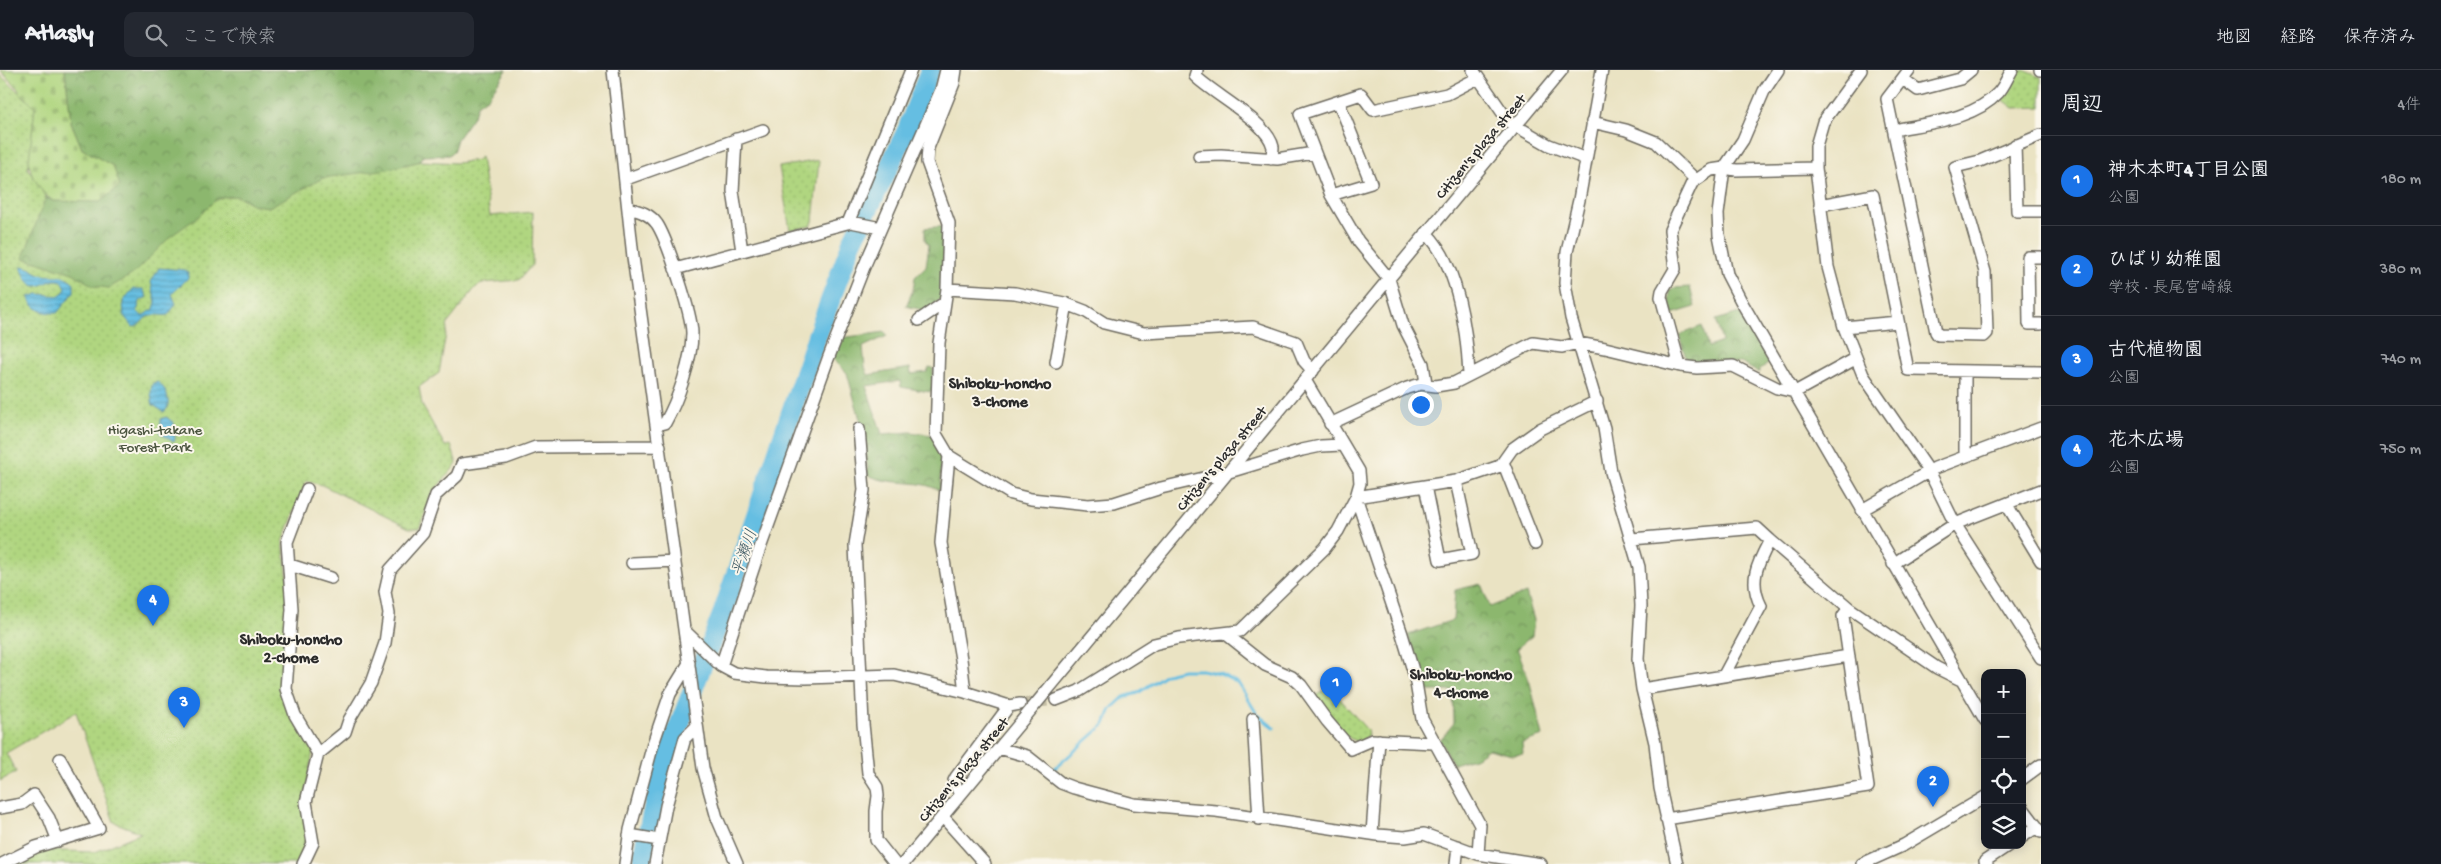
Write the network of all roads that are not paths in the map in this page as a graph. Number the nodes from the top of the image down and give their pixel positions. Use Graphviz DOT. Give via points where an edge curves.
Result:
graph roads {
  1 [pos="613,70"];
  2 [pos="911,70"];
  3 [pos="946,70"];
  4 [pos="956,70"];
  5 [pos="1562,70"];
  6 [pos="1602,70"];
  7 [pos="1778,70"];
  8 [pos="1860,70"];
  9 [pos="1971,70"];
  10 [pos="2012,70"];
  11 [pos="1476,74"];
  12 [pos="1906,74"];
  13 [pos="1194,76"];
  14 [pos="1339,102"];
  15 [pos="1592,122"];
  16 [pos="1516,127"];
  17 [pos="763,130"];
  18 [pos="1894,130"];
  19 [pos="2041,135"];
  20 [pos="736,139"];
  21 [pos="2016,145"];
  22 [pos="1314,153"];
  23 [pos="1199,156"];
  24 [pos="1271,158"];
  25 [pos="1586,159"];
  26 [pos="1724,168"];
  27 [pos="1816,168"];
  28 [pos="626,179"];
  29 [pos="1696,180"];
  30 [pos="1331,195"];
  31 [pos="1820,204"];
  32 [pos="628,208"];
  33 [pos="2041,211"];
  34 [pos="850,223"];
  35 [pos="879,229"];
  36 [pos="1426,234"];
  37 [pos="742,251"];
  38 [pos="2041,257"];
  39 [pos="675,269"];
  40 [pos="1389,278"];
  41 [pos="947,290"];
  42 [pos="944,303"];
  43 [pos="1067,304"];
  44 [pos="920,320"];
  45 [pos="1898,322"];
  46 [pos="2041,324"];
  47 [pos="1844,327"];
  48 [pos="1578,343"];
  49 [pos="1855,359"];
  50 [pos="1056,362"];
  51 [pos="1680,366"];
  52 [pos="1313,371"];
  53 [pos="1965,372"];
  54 [pos="2041,372"];
  55 [pos="1469,374"];
  56 [pos="1305,380"];
  57 [pos="1426,383"];
  58 [pos="1796,392"];
  59 [pos="1597,401"];
  60 [pos="1330,424"];
  61 [pos="657,425"];
  62 [pos="2041,428"];
  63 [pos="859,429"];
  64 [pos="1342,445"];
  65 [pos="660,446"];
  66 [pos="949,456"];
  67 [pos="1965,456"];
  68 [pos="1503,462"];
  69 [pos="1929,471"];
  70 [pos="1229,472"];
  71 [pos="1456,480"];
  72 [pos="1425,486"];
  73 [pos="307,490"];
  74 [pos="2041,490"];
  75 [pos="1356,496"];
  76 [pos="2006,505"];
  77 [pos="1862,510"];
  78 [pos="1955,524"];
  79 [pos="1632,539"];
  80 [pos="1770,540"];
  81 [pos="1535,544"];
  82 [pos="2041,560"];
  83 [pos="675,561"];
  84 [pos="632,563"];
  85 [pos="1893,564"];
  86 [pos="290,565"];
  87 [pos="331,578"];
  88 [pos="1849,608"];
  89 [pos="685,631"];
  90 [pos="1226,634"];
  91 [pos="1849,656"];
  92 [pos="2041,658"];
  93 [pos="688,663"];
  94 [pos="721,666"];
  95 [pos="862,675"];
  96 [pos="1724,675"];
  97 [pos="1960,680"];
  98 [pos="1642,689"];
  99 [pos="965,692"];
  100 [pos="1056,700"];
  101 [pos="1981,714"];
  102 [pos="1253,720"];
  103 [pos="697,726"];
  104 [pos="1379,740"];
  105 [pos="1433,743"];
  106 [pos="999,748"];
  107 [pos="318,754"];
  108 [pos="60,759"];
  109 [pos="2041,765"];
  110 [pos="2026,776"];
  111 [pos="960,795"];
  112 [pos="1981,800"];
  113 [pos="0,808"];
  114 [pos="2026,812"];
  115 [pos="943,817"];
  116 [pos="1259,819"];
  117 [pos="1666,819"];
  118 [pos="2039,830"];
  119 [pos="1372,833"];
  120 [pos="2026,835"];
  121 [pos="633,836"];
  122 [pos="657,840"];
  123 [pos="58,842"];
  124 [pos="1458,846"];
  125 [pos="2003,849"];
  126 [pos="1478,854"];
  127 [pos="2,864"];
  128 [pos="303,864"];
  129 [pos="625,864"];
  130 [pos="655,864"];
  131 [pos="737,864"];
  132 [pos="896,864"];
  133 [pos="903,864"];
  134 [pos="985,864"];
  135 [pos="1456,864"];
  136 [pos="1541,864"];
  137 [pos="1677,864"];
  138 [pos="1862,864"];
  139 [pos="1987,864"];
  1 -- 28 [label="street"];
  2 -- 34 [label="street"];
  3 -- 35 [label="street" via="941,90"];
  4 -- 41 [label="street" via="928,148 927,162 950,223"];
  5 -- 16 [label="street, Citizen's plaza street"];
  6 -- 15 [label="street"];
  7 -- 26 [label="street" via="1764,91 1743,140"];
  8 -- 27 [label="street" via="1823,122 1816,146"];
  9 -- 12 [label="street" via="1960,79 1918,90"];
  10 -- 18 [label="street" via="1996,95 1966,114"];
  11 -- 14 [label="street" via="1447,94 1373,110 1361,94"];
  11 -- 16 [label="street" via="1502,113"];
  12 -- 18 [label="street" via="1887,99"];
  13 -- 24 [label="street" via="1254,121 1273,147"];
  14 -- 22 [label="street" via="1300,114"];
  14 -- 30 [label="street" via="1371,182"];
  15 -- 25 [label="street"];
  15 -- 29 [label="street" via="1626,130 1656,142"];
  16 -- 25 [label="street"];
  16 -- 36 [label="street, Citizen's plaza street"];
  17 -- 20 [label="street"];
  18 -- 21 [label="street" via="1938,334 1984,336 1987,333 1984,272 1955,167 1980,161"];
  19 -- 21 [label="street"];
  20 -- 28 [label="street"];
  20 -- 37 [label="street" via="734,191"];
  21 -- 33 [label="street" via="2017,211"];
  22 -- 24 [label="street"];
  22 -- 30 [label="street"];
  23 -- 24 [label="street"];
  25 -- 48 [label="street" via="1565,283"];
  26 -- 27 [label="street"];
  26 -- 29 [label="street" via="1711,170"];
  26 -- 58 [label="street" via="1718,214 1725,267 1741,301"];
  27 -- 31 [label="street"];
  28 -- 32 [label="street"];
  29 -- 51 [label="street" via="1670,230 1674,269 1661,297"];
  30 -- 40 [label="street" via="1358,241"];
  31 -- 45 [label="street" via="1873,195"];
  31 -- 47 [label="street" via="1828,267"];
  32 -- 39 [label="street" via="644,212 656,224"];
  32 -- 61 [label="street"];
  34 -- 35 [label="street"];
  34 -- 37 [label="street"];
  35 -- 94 [label="street" via="828,359"];
  36 -- 40 [label="street, Citizen's plaza street"];
  36 -- 55 [label="street" via="1442,254 1455,286 1467,336"];
  37 -- 39 [label="street"];
  38 -- 46 [label="street" via="2028,257 2029,324"];
  39 -- 61 [label="street" via="692,331 690,354 671,413 665,424"];
  40 -- 52 [label="street, Citizen's plaza street"];
  40 -- 57 [label="street" via="1403,325 1423,364"];
  41 -- 42 [label="street"];
  41 -- 43 [label="street" via="1015,293"];
  42 -- 44 [label="street"];
  42 -- 66 [label="street" via="939,343 936,434"];
  43 -- 50 [label="street"];
  43 -- 52 [label="street" via="1104,323 1144,333 1254,327 1296,342 1304,361"];
  45 -- 47 [label="street"];
  45 -- 53 [label="street" via="1908,370"];
  47 -- 49 [label="street"];
  48 -- 51 [label="street"];
  48 -- 55 [label="street" via="1562,347 1532,343"];
  48 -- 59 [label="street"];
  49 -- 58 [label="street"];
  49 -- 69 [label="street" via="1870,388"];
  51 -- 58 [label="street" via="1733,366 1776,388"];
  52 -- 56 [label="street, Citizen's plaza street"];
  53 -- 54 [label="street"];
  53 -- 67 [label="street"];
  55 -- 57 [label="street" via="1454,383 1436,386"];
  56 -- 60 [label="street"];
  56 -- 70 [label="street, Citizen's plaza street"];
  57 -- 60 [label="street" via="1407,388"];
  58 -- 77 [label="street"];
  59 -- 68 [label="street" via="1540,429 1512,449"];
  59 -- 79 [label="street" via="1611,472"];
  60 -- 64 [label="street"];
  61 -- 65 [label="street"];
  62 -- 67 [label="street"];
  63 -- 95 [label="street" via="864,490 855,545"];
  64 -- 70 [label="street" via="1321,446"];
  64 -- 75 [label="street" via="1359,471"];
  65 -- 83 [label="street"];
  65 -- 107 [label="street" via="536,447 506,458 462,464 457,476 436,494 424,534 390,570 385,592 389,614 385,643 371,683 348,720 345,732"];
  66 -- 70 [label="street" via="1011,494 1088,505 1114,503"];
  66 -- 99 [label="street" via="941,543"];
  67 -- 69 [label="street"];
  68 -- 71 [label="street" via="1500,466"];
  68 -- 81 [label="street"];
  69 -- 77 [label="street"];
  69 -- 78 [label="street"];
  70 -- 106 [label="street, Citizen's plaza street"];
  71 -- 72 [label="street"];
  71 -- 72 [label="street" via="1472,554 1440,560"];
  72 -- 75 [label="street"];
  73 -- 86 [label="street" via="287,542"];
  74 -- 76 [label="street"];
  75 -- 90 [label="street" via="1325,548 1240,631"];
  75 -- 105 [label="street" via="1405,643 1422,719"];
  76 -- 78 [label="street"];
  76 -- 82 [label="street"];
  77 -- 85 [label="street"];
  78 -- 85 [label="street"];
  78 -- 92 [label="street"];
  79 -- 80 [label="street" via="1757,528"];
  79 -- 98 [label="street" via="1639,567 1638,659"];
  80 -- 88 [label="street"];
  80 -- 96 [label="street" via="1756,567 1754,592 1761,606"];
  83 -- 84 [label="street"];
  83 -- 89 [label="street"];
  85 -- 97 [label="street"];
  86 -- 87 [label="street"];
  86 -- 107 [label="street" via="292,609 286,689 295,715"];
  88 -- 91 [label="street" via="1843,616"];
  88 -- 97 [label="street"];
  89 -- 93 [label="street"];
  89 -- 94 [label="street"];
  90 -- 100 [label="street" via="1179,638 1154,644 1079,691"];
  90 -- 104 [label="street" via="1265,665 1302,685 1351,749"];
  91 -- 96 [label="street"];
  91 -- 117 [label="street" via="1868,787"];
  93 -- 103 [label="street"];
  93 -- 121 [label="street" via="670,694 653,744"];
  94 -- 95 [label="street" via="734,673 766,677"];
  95 -- 99 [label="street" via="894,675"];
  95 -- 132 [label="street" via="868,773 877,787 878,796 876,840"];
  96 -- 98 [label="street"];
  97 -- 101 [label="street"];
  98 -- 117 [label="street" via="1655,743"];
  99 -- 111 [label="street" via="1015,705 956,777 954,781"];
  102 -- 116 [label="street"];
  103 -- 122 [label="street" via="685,738"];
  103 -- 131 [label="street" via="707,786"];
  104 -- 105 [label="street"];
  104 -- 119 [label="street"];
  105 -- 126 [label="street" via="1452,771 1480,825"];
  106 -- 111 [label="street, Citizen's plaza street"];
  106 -- 116 [label="street" via="1027,756 1061,783 1090,793 1134,804 1198,809"];
  107 -- 128 [label="street" via="306,802 313,843"];
  108 -- 123 [label="street" via="99,828"];
  109 -- 110 [label="street"];
  111 -- 115 [label="street, Citizen's plaza street"];
  112 -- 138 [label="street" via="1904,845"];
  113 -- 123 [label="street" via="22,804 34,795 49,818"];
  114 -- 118 [label="street"];
  115 -- 133 [label="street, Citizen's plaza street"];
  115 -- 134 [label="street"];
  116 -- 119 [label="street"];
  117 -- 137 [label="street"];
  118 -- 120 [label="street"];
  119 -- 124 [label="street" via="1405,837 1424,834"];
  121 -- 122 [label="street"];
  121 -- 129 [label="street"];
  122 -- 130 [label="street"];
  123 -- 127 [label="street" via="36,847"];
  124 -- 126 [label="street"];
  124 -- 135 [label="street"];
  125 -- 139 [label="street" via="1985,861"];
  126 -- 136 [label="street"];
}
